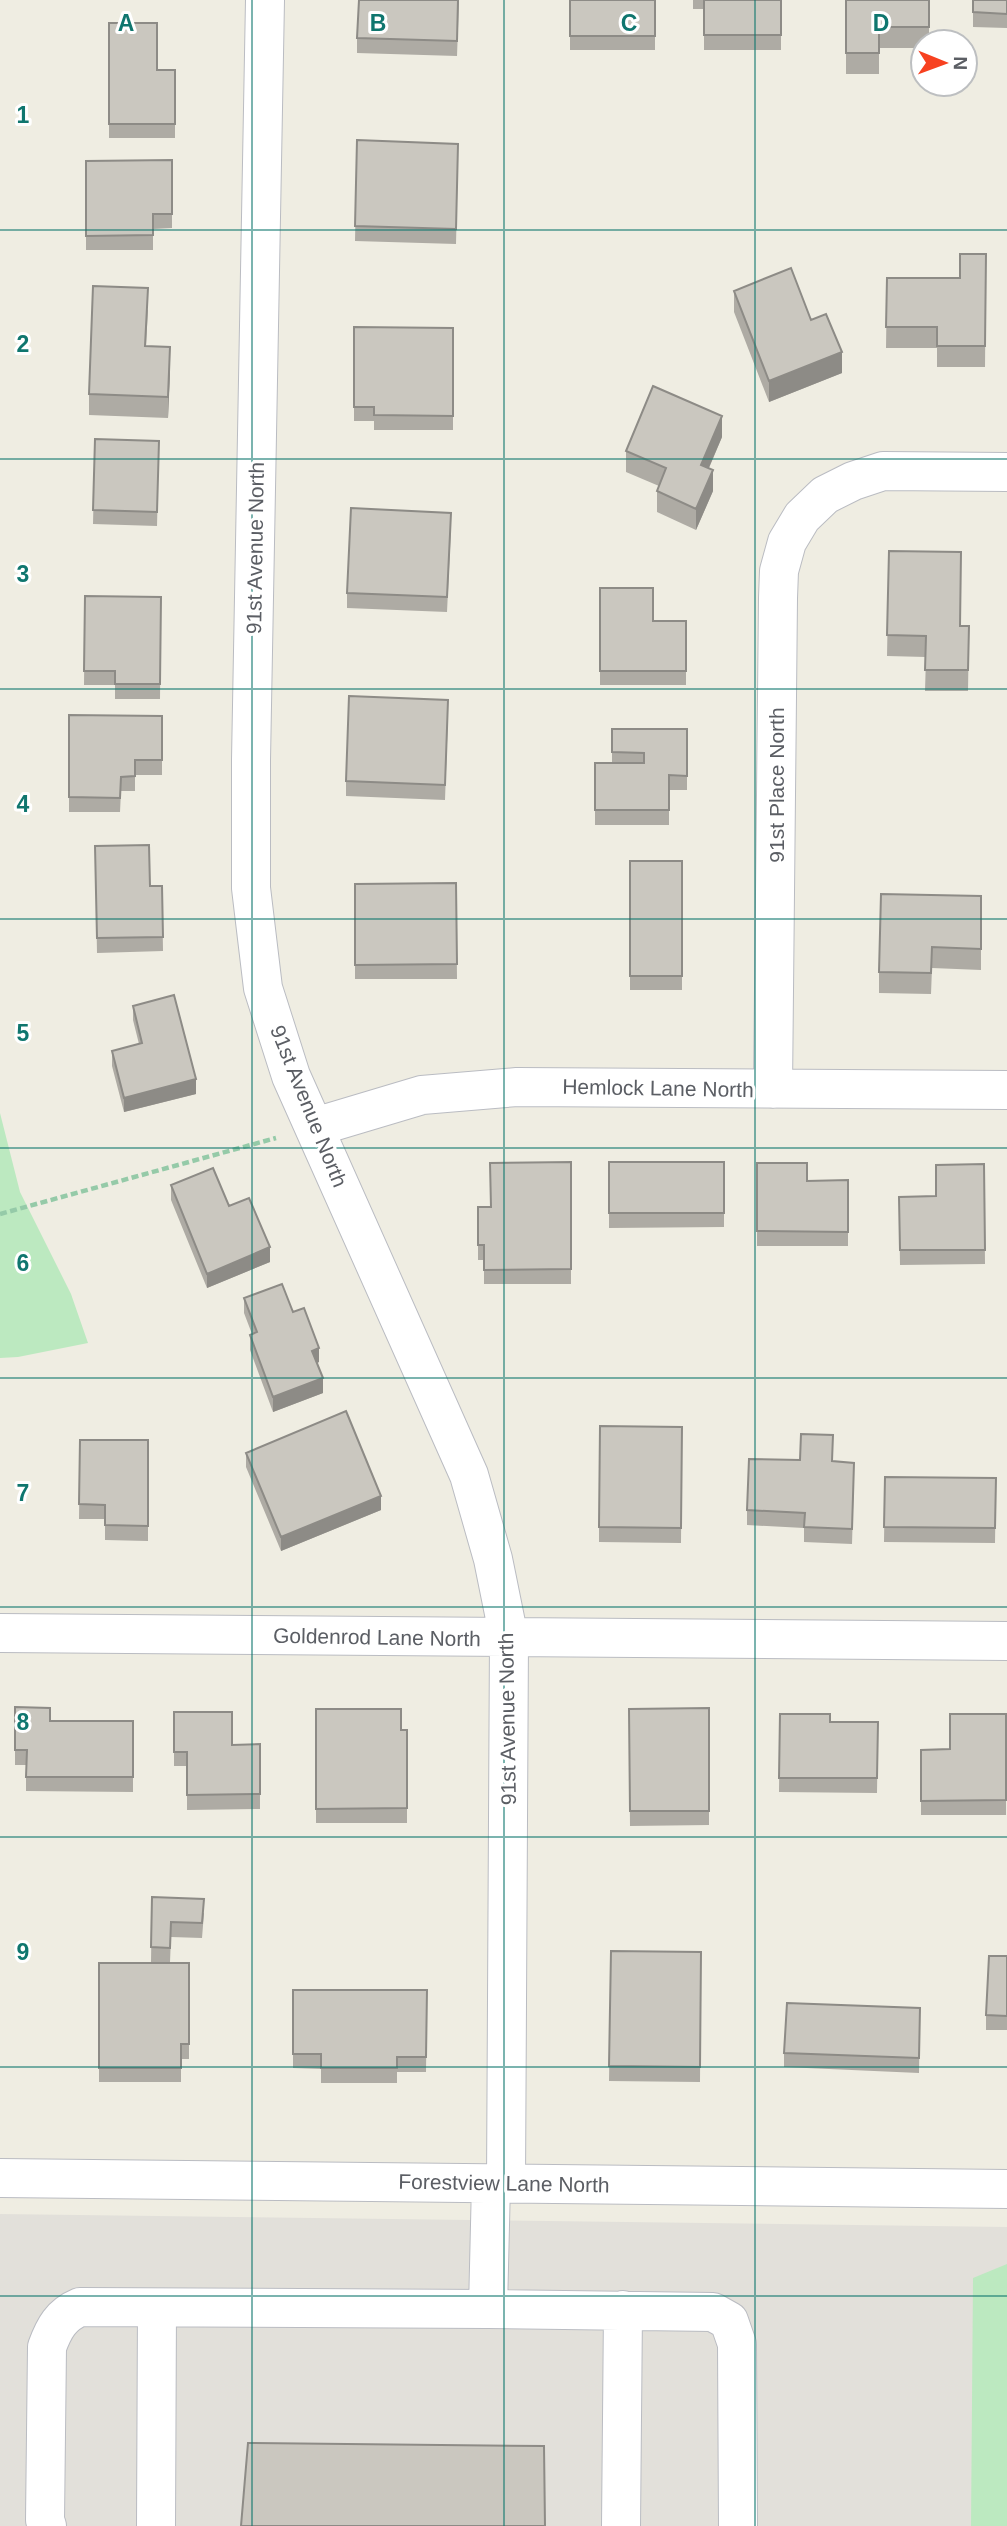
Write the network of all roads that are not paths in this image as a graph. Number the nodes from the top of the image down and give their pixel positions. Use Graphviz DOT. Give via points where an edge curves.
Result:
graph roads {
  1 [pos="265,0"];
  2 [pos="1007,472"];
  3 [pos="774,1089"];
  4 [pos="1007,1090"];
  5 [pos="315,1127"];
  6 [pos="0,1633"];
  7 [pos="509,1638"];
  8 [pos="1007,1641"];
  9 [pos="0,2178"];
  10 [pos="499,2183"];
  11 [pos="1007,2189"];
  12 [pos="157,2308"];
  13 [pos="488,2309"];
  14 [pos="623,2311"];
  15 [pos="47,2526"];
  16 [pos="156,2526"];
  17 [pos="621,2526"];
  18 [pos="738,2526"];
  1 -- 5 [label="street, 91st Avenue North" via="251,888 263,988 291,1076"];
  2 -- 3 [label="street, 91st Place North" via="883,471 825,495 802,517 787,542 779,571"];
  3 -- 4 [label="street, Hemlock Lane North"];
  3 -- 5 [label="street, Hemlock Lane North" via="517,1087 464,1091 422,1095"];
  5 -- 7 [label="street, 91st Avenue North" via="469,1475"];
  6 -- 7 [label="street, Goldenrod Lane North"];
  7 -- 8 [label="street, Goldenrod Lane North"];
  7 -- 10 [label="street, 91st Avenue North"];
  9 -- 10 [label="street, Forestview Lane North"];
  10 -- 11 [label="street, Forestview Lane North"];
  10 -- 13 [label="street, 91st Avenue North"];
  12 -- 13 [label="street"];
  12 -- 15 [label="street" via="80,2307 66,2313 54,2330 47,2347"];
  12 -- 16 [label="street"];
  13 -- 14 [label="street"];
  14 -- 17 [label="street"];
  14 -- 18 [label="street" via="713,2312 729,2321 737,2344"];
}
